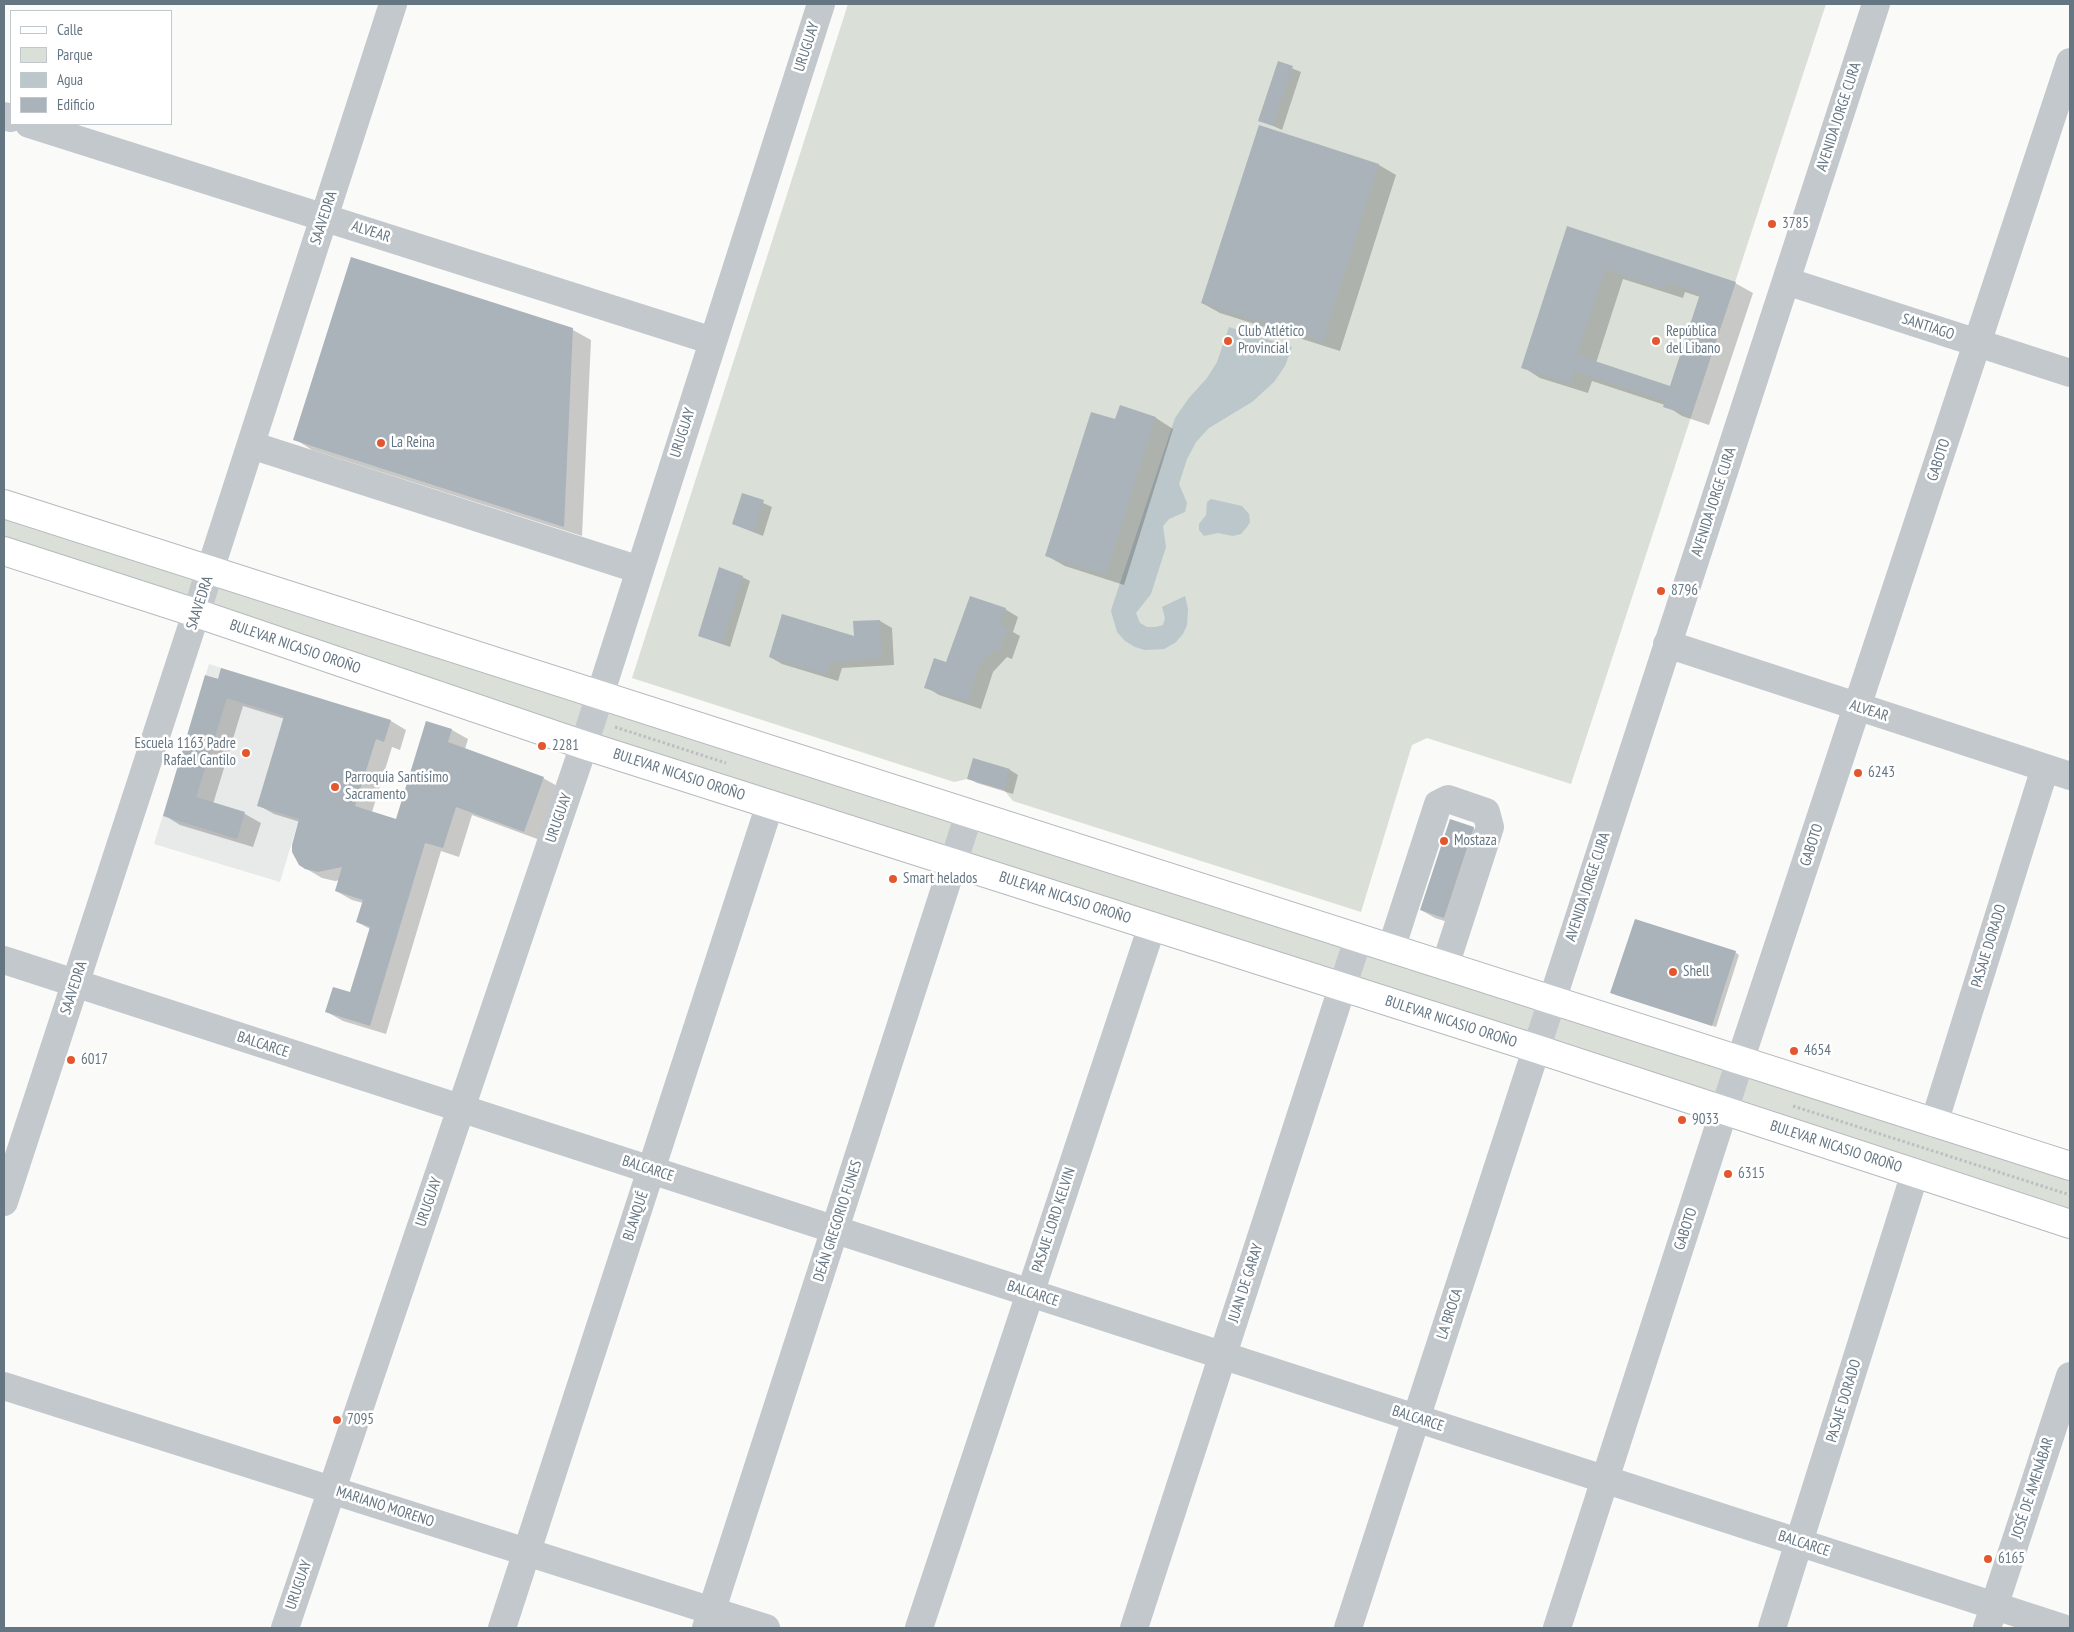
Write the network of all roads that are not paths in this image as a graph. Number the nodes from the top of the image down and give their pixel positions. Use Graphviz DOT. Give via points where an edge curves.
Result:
graph roads {
  1 [pos="393,4"];
  2 [pos="821,4"];
  3 [pos="1876,4"];
  4 [pos="2070,62"];
  5 [pos="32,125"];
  6 [pos="324,217"];
  7 [pos="1786,281"];
  8 [pos="713,341"];
  9 [pos="1978,343"];
  10 [pos="2070,373"];
  11 [pos="251,444"];
  12 [pos="4,504"];
  13 [pos="4,551"];
  14 [pos="640,570"];
  15 [pos="210,571"];
  16 [pos="196,613"];
  17 [pos="1668,644"];
  18 [pos="599,696"];
  19 [pos="1857,707"];
  20 [pos="584,745"];
  21 [pos="2045,768"];
  22 [pos="2070,776"];
  23 [pos="770,804"];
  24 [pos="969,814"];
  25 [pos="954,862"];
  26 [pos="1152,926"];
  27 [pos="1358,939"];
  28 [pos="1391,949"];
  29 [pos="4,960"];
  30 [pos="1445,966"];
  31 [pos="75,984"];
  32 [pos="1342,987"];
  33 [pos="1552,1000"];
  34 [pos="1536,1049"];
  35 [pos="1740,1061"];
  36 [pos="460,1109"];
  37 [pos="1724,1111"];
  38 [pos="1934,1123"];
  39 [pos="2070,1166"];
  40 [pos="651,1170"];
  41 [pos="1915,1173"];
  42 [pos="4,1202"];
  43 [pos="2070,1224"];
  44 [pos="835,1230"];
  45 [pos="1030,1293"];
  46 [pos="1222,1356"];
  47 [pos="2070,1376"];
  48 [pos="4,1386"];
  49 [pos="1416,1418"];
  50 [pos="1605,1480"];
  51 [pos="332,1490"];
  52 [pos="1799,1542"];
  53 [pos="527,1552"];
  54 [pos="1991,1617"];
  55 [pos="709,1620"];
  56 [pos="285,1628"];
  57 [pos="502,1628"];
  58 [pos="766,1628"];
  59 [pos="919,1628"];
  60 [pos="1134,1628"];
  61 [pos="1348,1628"];
  62 [pos="1557,1628"];
  63 [pos="1772,1628"];
  64 [pos="2063,1628"];
  1 -- 6 [label="street, SAAVEDRA"];
  2 -- 8 [label="street, URUGUAY"];
  3 -- 7 [label="street, AVENIDA JORGE CURA"];
  4 -- 9 [label="street, GABOTO"];
  5 -- 6 [label="street, ALVEAR"];
  6 -- 8 [label="street, ALVEAR"];
  6 -- 11 [label="street, SAAVEDRA"];
  7 -- 9 [label="street, SANTIAGO"];
  7 -- 17 [label="street, AVENIDA JORGE CURA"];
  8 -- 14 [label="street, URUGUAY"];
  9 -- 10 [label="street, SANTIAGO"];
  9 -- 19 [label="street, GABOTO"];
  11 -- 14 [label="street"];
  11 -- 15 [label="street, SAAVEDRA"];
  12 -- 15 [label="main road"];
  13 -- 16 [label="main road, BULEVAR NICASIO OROÑO"];
  14 -- 18 [label="street, URUGUAY"];
  15 -- 16 [label="street, SAAVEDRA"];
  15 -- 18 [label="main road"];
  16 -- 20 [label="main road, BULEVAR NICASIO OROÑO"];
  16 -- 31 [label="street, SAAVEDRA"];
  17 -- 19 [label="street, ALVEAR"];
  17 -- 33 [label="street, AVENIDA JORGE CURA"];
  18 -- 20 [label="street, URUGUAY"];
  18 -- 24 [label="main road"];
  19 -- 21 [label="street, ALVEAR"];
  19 -- 35 [label="street, GABOTO"];
  20 -- 23 [label="main road, BULEVAR NICASIO OROÑO"];
  20 -- 36 [label="street, URUGUAY"];
  21 -- 22 [label="street, ALVEAR"];
  21 -- 38 [label="street, PASAJE DORADO"];
  23 -- 25 [label="main road, BULEVAR NICASIO OROÑO"];
  23 -- 40 [label="street, BLANQUÉ"];
  24 -- 25 [label="street, DEÁN GREGORIO FUNES"];
  24 -- 27 [label="main road"];
  25 -- 26 [label="main road, BULEVAR NICASIO OROÑO"];
  25 -- 44 [label="street, DEÁN GREGORIO FUNES"];
  26 -- 32 [label="main road, BULEVAR NICASIO OROÑO"];
  26 -- 45 [label="street, PASAJE LORD KELVIN"];
  27 -- 28 [label="main road"];
  27 -- 32 [label="street, JUAN DE GARAY"];
  28 -- 30 [label="main road"];
  28 -- 30 [label="street" via="1438,804 1448,799 1486,812 1490,827"];
  29 -- 31 [label="street, BALCARCE"];
  30 -- 33 [label="main road"];
  31 -- 36 [label="street, BALCARCE"];
  31 -- 42 [label="street, SAAVEDRA"];
  32 -- 34 [label="main road, BULEVAR NICASIO OROÑO"];
  32 -- 46 [label="street, JUAN DE GARAY"];
  33 -- 34 [label="street, LA BROCA"];
  33 -- 35 [label="main road"];
  34 -- 37 [label="main road, BULEVAR NICASIO OROÑO"];
  34 -- 49 [label="street, LA BROCA"];
  35 -- 37 [label="street, GABOTO"];
  35 -- 38 [label="main road"];
  36 -- 40 [label="street, BALCARCE"];
  36 -- 51 [label="street, URUGUAY"];
  37 -- 41 [label="main road, BULEVAR NICASIO OROÑO"];
  37 -- 50 [label="street, GABOTO"];
  38 -- 39 [label="main road"];
  40 -- 44 [label="street, BALCARCE"];
  40 -- 53 [label="street, BLANQUÉ"];
  41 -- 43 [label="main road, BULEVAR NICASIO OROÑO"];
  41 -- 52 [label="street, PASAJE DORADO"];
  44 -- 45 [label="street, BALCARCE"];
  44 -- 55 [label="street, DEÁN GREGORIO FUNES"];
  45 -- 46 [label="street, BALCARCE"];
  45 -- 59 [label="street, PASAJE LORD KELVIN"];
  46 -- 49 [label="street, BALCARCE"];
  46 -- 60 [label="street, JUAN DE GARAY"];
  47 -- 54 [label="street, JOSÉ DE AMENÁBAR"];
  48 -- 51 [label="street, MARIANO MORENO"];
  49 -- 50 [label="street, BALCARCE"];
  49 -- 61 [label="street, LA BROCA"];
  50 -- 52 [label="street, BALCARCE"];
  50 -- 62 [label="street, GABOTO"];
  51 -- 53 [label="street, MARIANO MORENO"];
  51 -- 56 [label="street, URUGUAY"];
  52 -- 54 [label="street, BALCARCE"];
  52 -- 63 [label="street, PASAJE DORADO"];
  53 -- 55 [label="street, MARIANO MORENO"];
  53 -- 57 [label="street, BLANQUÉ"];
  54 -- 64 [label="street, BALCARCE"];
  55 -- 58 [label="street, MARIANO MORENO"];
}
